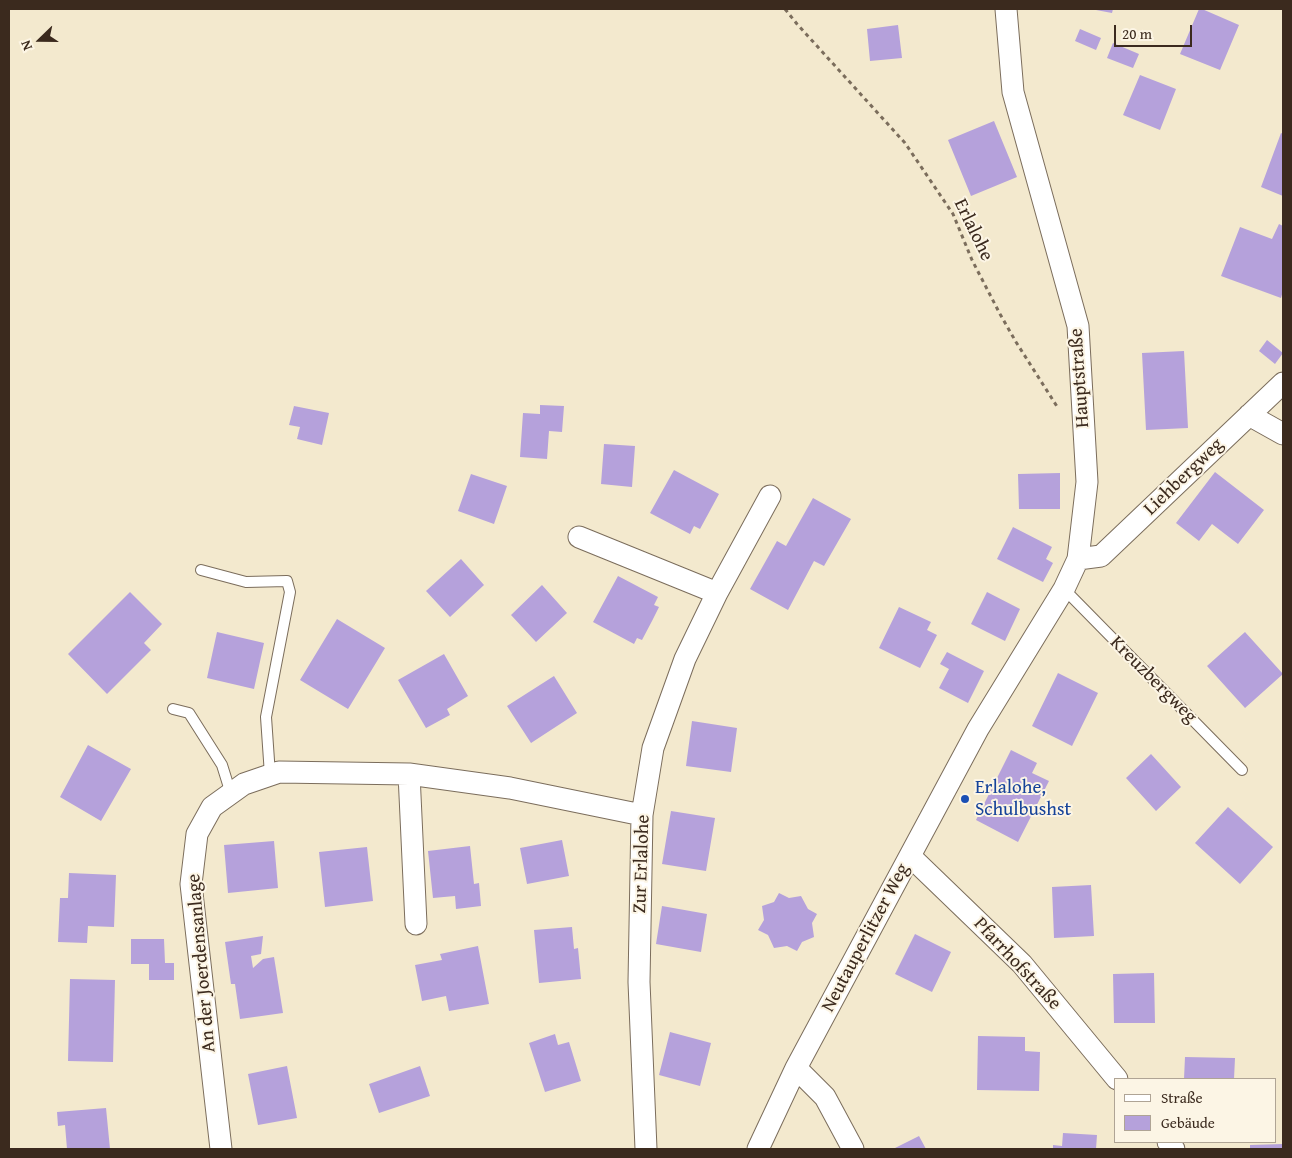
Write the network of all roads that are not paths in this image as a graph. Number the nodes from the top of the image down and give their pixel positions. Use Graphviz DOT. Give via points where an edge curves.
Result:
graph roads {
  1 [pos="1006,9"];
  2 [pos="1283,383"];
  3 [pos="1249,415"];
  4 [pos="1283,434"];
  5 [pos="770,496"];
  6 [pos="579,537"];
  7 [pos="1078,559"];
  8 [pos="201,570"];
  9 [pos="1064,589"];
  10 [pos="717,593"];
  11 [pos="174,709"];
  12 [pos="978,729"];
  13 [pos="1242,770"];
  14 [pos="409,774"];
  15 [pos="270,775"];
  16 [pos="230,794"];
  17 [pos="642,815"];
  18 [pos="910,856"];
  19 [pos="416,924"];
  20 [pos="796,1068"];
  21 [pos="1116,1078"];
  22 [pos="222,1149"];
  23 [pos="646,1149"];
  24 [pos="758,1149"];
  25 [pos="852,1149"];
  1 -- 7 [label="street, Hauptstraße" via="1013,92 1078,326 1086,482"];
  2 -- 3 [label="street, Liehbergweg"];
  3 -- 4 [label="street"];
  3 -- 7 [label="street, Liehbergweg" via="1101,556"];
  5 -- 10 [label="street, Zur Erlalohe"];
  6 -- 10 [label="street"];
  7 -- 9 [label="street, Hauptstraße"];
  8 -- 15 [label="lane" via="246,582 286,581 290,592 266,717"];
  9 -- 12 [label="street, Hauptstraße"];
  9 -- 13 [label="lane, Kreuzbergweg"];
  10 -- 17 [label="street, Zur Erlalohe" via="685,659 653,748"];
  11 -- 16 [label="lane" via="189,713 222,765"];
  12 -- 18 [label="street, Neutauperlitzer Weg"];
  14 -- 15 [label="street, An der Joerdensanlage" via="279,772"];
  14 -- 17 [label="street, An der Joerdensanlage" via="510,788"];
  14 -- 19 [label="street"];
  15 -- 16 [label="street, An der Joerdensanlage" via="244,784"];
  16 -- 22 [label="street, An der Joerdensanlage" via="212,807 197,834 191,884"];
  17 -- 23 [label="street, Zur Erlalohe" via="639,982"];
  18 -- 20 [label="street, Neutauperlitzer Weg"];
  18 -- 21 [label="street, Pfarrhofstraße" via="1022,964"];
  20 -- 24 [label="street, Neutauperlitzer Weg"];
  20 -- 25 [label="street" via="825,1097"];
}
